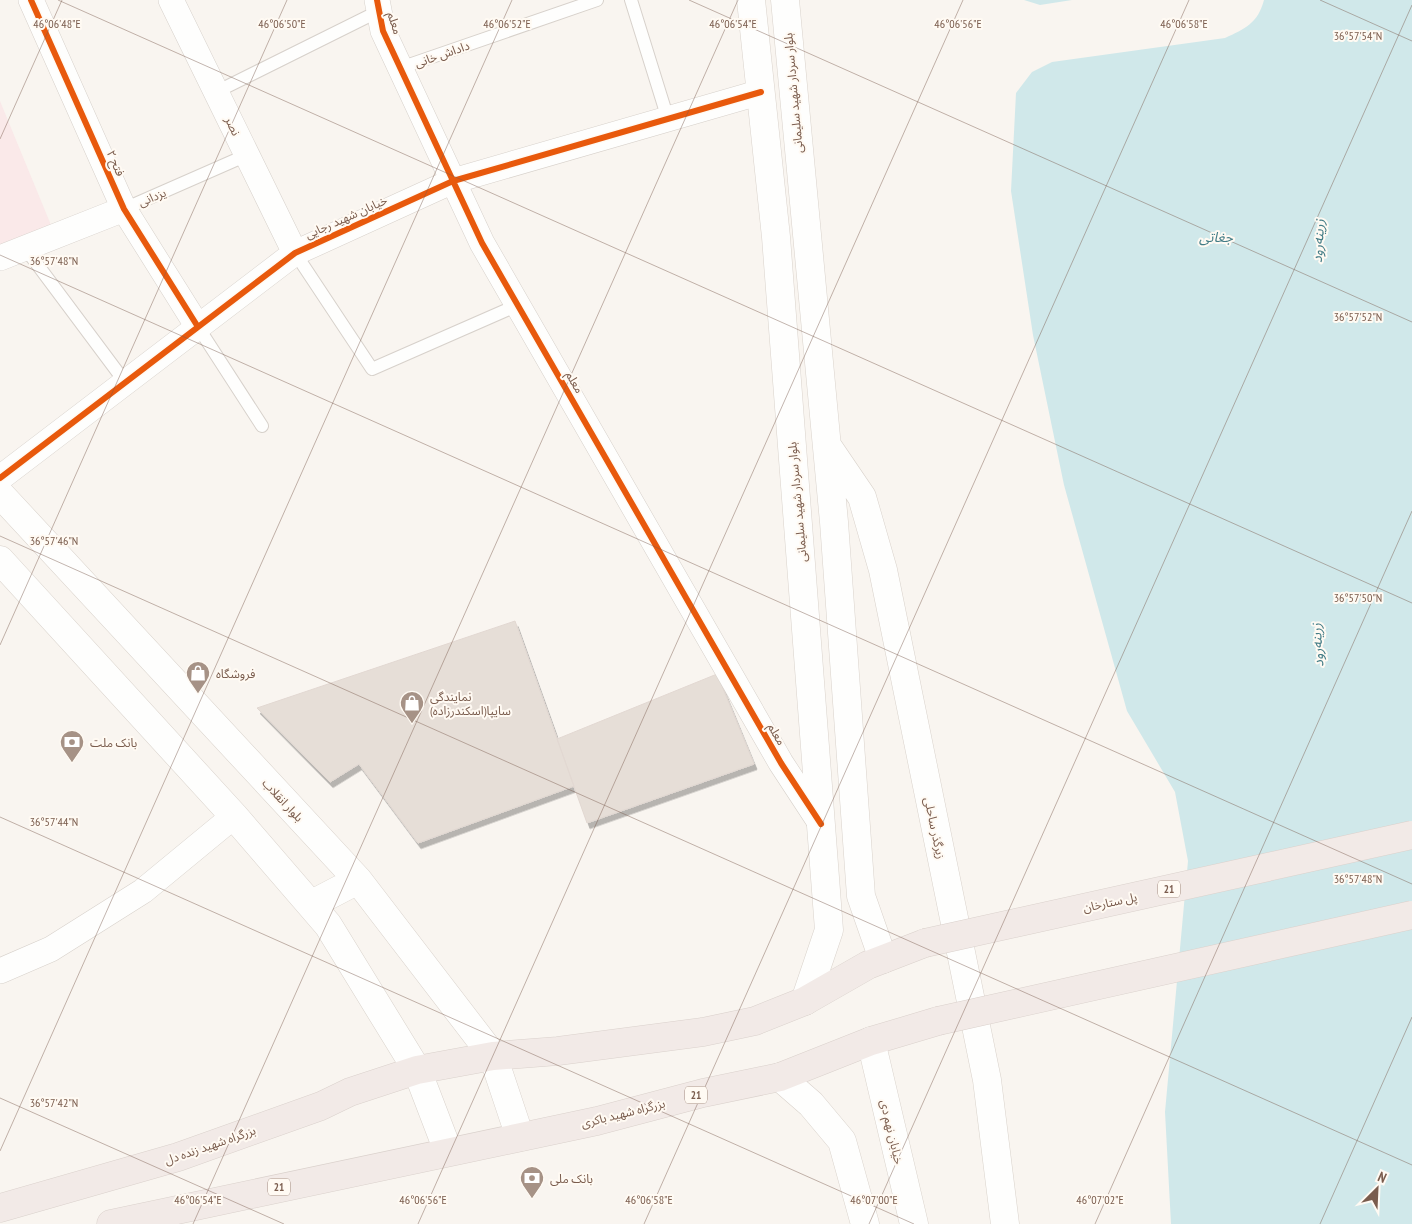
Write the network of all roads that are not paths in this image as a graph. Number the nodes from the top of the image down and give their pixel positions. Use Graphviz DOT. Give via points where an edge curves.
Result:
graph roads {
  1 [pos="31,0"];
  2 [pos="171,0"];
  3 [pos="597,0"];
  4 [pos="631,0"];
  5 [pos="751,0"];
  6 [pos="785,0"];
  7 [pos="378,6"];
  8 [pos="400,68"];
  9 [pos="216,92"];
  10 [pos="761,92"];
  11 [pos="668,119"];
  12 [pos="247,156"];
  13 [pos="453,181"];
  14 [pos="124,208"];
  15 [pos="25,248"];
  16 [pos="295,253"];
  17 [pos="0,258"];
  18 [pos="518,305"];
  19 [pos="198,327"];
  20 [pos="124,382"];
  21 [pos="262,426"];
  22 [pos="826,444"];
  23 [pos="0,478"];
  24 [pos="0,494"];
  25 [pos="0,560"];
  26 [pos="848,716"];
  27 [pos="814,717"];
  28 [pos="234,816"];
  29 [pos="822,824"];
  30 [pos="1412,835"];
  31 [pos="358,880"];
  32 [pos="312,904"];
  33 [pos="1412,915"];
  34 [pos="883,959"];
  35 [pos="0,971"];
  36 [pos="805,1001"];
  37 [pos="870,1041"];
  38 [pos="493,1056"];
  39 [pos="417,1070"];
  40 [pos="780,1077"];
  41 [pos="520,1137"];
  42 [pos="448,1151"];
  43 [pos="0,1208"];
  44 [pos="111,1224"];
  45 [pos="865,1224"];
  46 [pos="914,1224"];
  47 [pos="1005,1224"];
  1 -- 14 [label="street, فتح ۲"];
  2 -- 9 [label="street, نصر"];
  3 -- 8 [label="lane, داداش خانی"];
  4 -- 11 [label="lane"];
  5 -- 10 [label="main road, بلوار سردار شهید سلیمانی"];
  6 -- 22 [label="main road, بلوار سردار شهید سلیمانی"];
  7 -- 8 [label="street, معلم" via="384,31"];
  7 -- 9 [label="lane"];
  8 -- 13 [label="street, معلم"];
  9 -- 12 [label="street, نصر"];
  10 -- 11 [label="street, خیابان شهید رجایی"];
  10 -- 27 [label="main road, بلوار سردار شهید سلیمانی" via="776,237"];
  11 -- 13 [label="street, خیابان شهید رجایی"];
  12 -- 14 [label="lane, یزدانی"];
  12 -- 16 [label="street, نصر"];
  13 -- 16 [label="street, خیابان شهید رجایی"];
  13 -- 18 [label="street, معلم" via="482,243"];
  14 -- 15 [label="street, یزدانی"];
  14 -- 19 [label="street, فتح ۲"];
  15 -- 17 [label="street, یزدانی"];
  15 -- 20 [label="lane"];
  16 -- 18 [label="lane" via="372,369"];
  16 -- 19 [label="street, خیابان شهید رجایی"];
  18 -- 29 [label="street, معلم" via="781,763"];
  19 -- 20 [label="street, خیابان شهید رجایی"];
  19 -- 21 [label="lane"];
  20 -- 23 [label="street, خیابان شهید رجایی"];
  22 -- 26 [label="main road, بلوار سردار شهید سلیمانی"];
  22 -- 47 [label="main road, زیرگذر ساحلی" via="862,497 883,570 987,1080"];
  24 -- 31 [label="main road, بلوار انقلاب"];
  25 -- 28 [label="main road"];
  26 -- 27 [label="main road"];
  26 -- 34 [label="main road, بلوار سردار شهید سلیمانی" via="862,896"];
  27 -- 29 [label="main road, بلوار سردار شهید سلیمانی"];
  28 -- 32 [label="main road"];
  28 -- 35 [label="street" via="143,891 51,949"];
  29 -- 36 [label="main road, بلوار سردار شهید سلیمانی" via="828,930"];
  30 -- 34 [label="highway, پل ستارخان / 21, bridge" via="925,943"];
  31 -- 32 [label="main road"];
  31 -- 38 [label="main road, بلوار انقلاب"];
  32 -- 39 [label="main road"];
  33 -- 37 [label="highway, بزرگراه شهید باکری / 21, bridge" via="938,1021"];
  34 -- 36 [label="highway, 21"];
  36 -- 38 [label="highway, 21" via="755,1021 703,1032"];
  37 -- 40 [label="highway, بزرگراه شهید باکری / 21"];
  37 -- 46 [label="main road, خیابان نهم دی"];
  38 -- 39 [label="highway, 21"];
  38 -- 41 [label="main road, بلوار انقلاب"];
  39 -- 42 [label="main road"];
  39 -- 43 [label="highway, بزرگراه شهید زنده دل / 21" via="178,1157"];
  40 -- 41 [label="highway, بزرگراه شهید باکری / 21"];
  40 -- 45 [label="main road" via="810,1104 842,1141"];
  41 -- 42 [label="highway, بزرگراه شهید باکری / 21"];
  42 -- 44 [label="highway, 21"];
}
